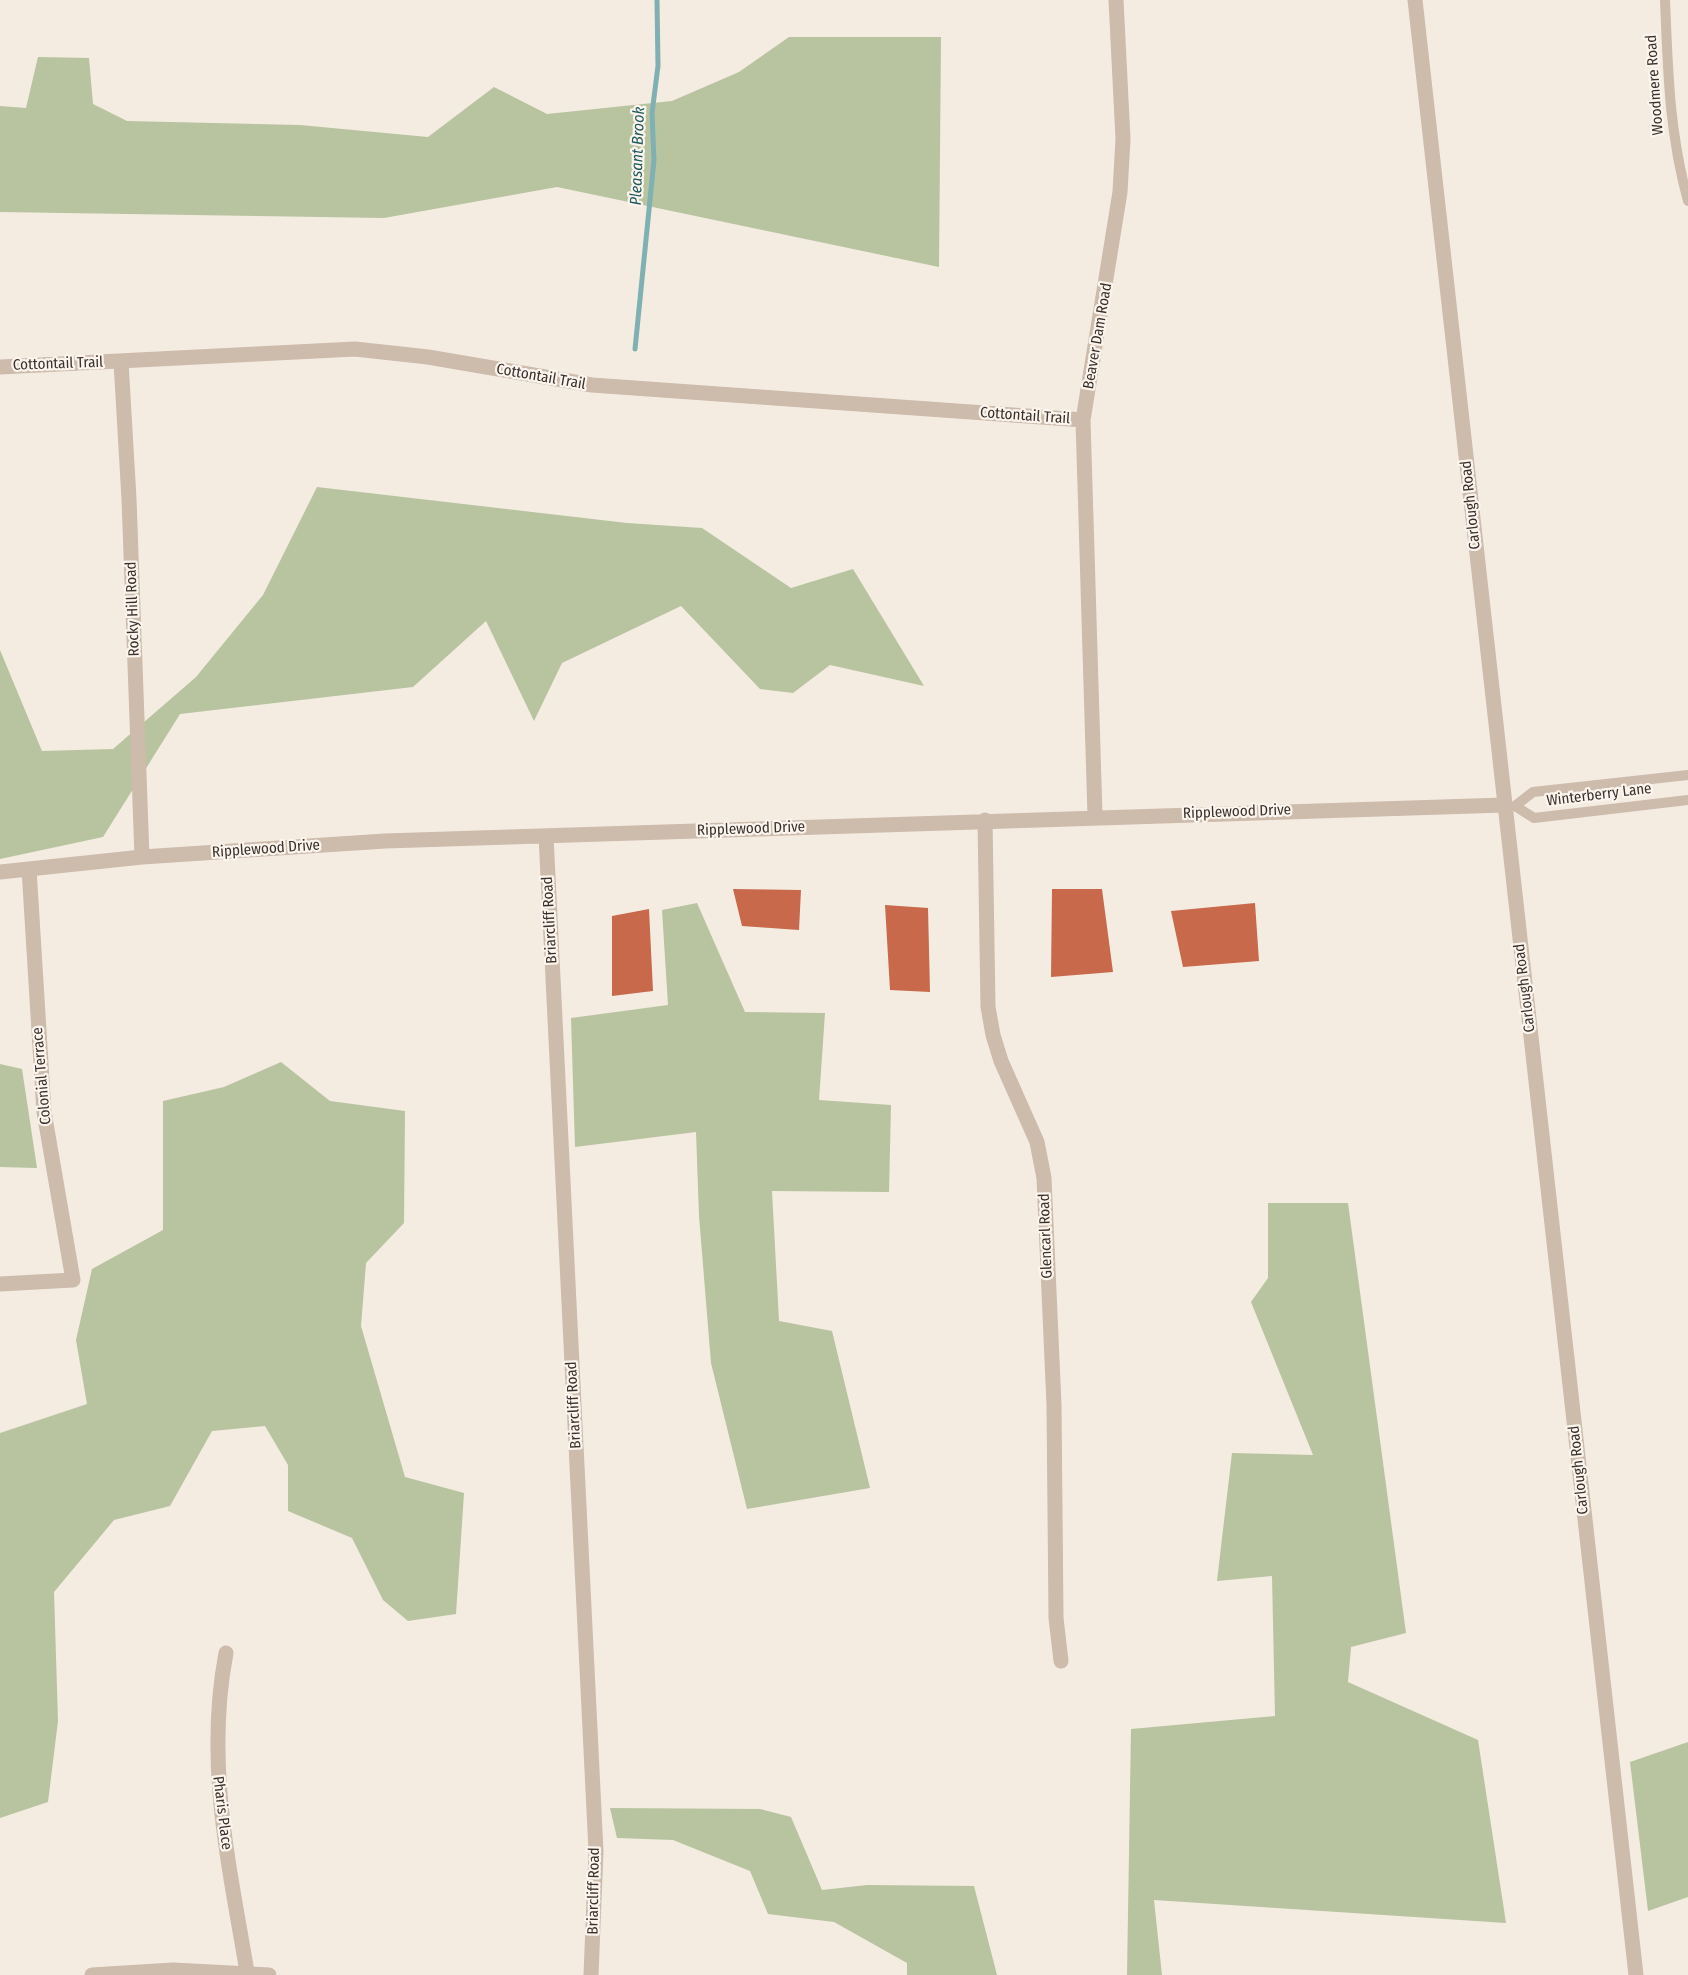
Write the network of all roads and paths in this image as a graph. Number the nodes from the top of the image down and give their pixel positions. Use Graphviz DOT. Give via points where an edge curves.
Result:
graph roads {
  1 [pos="1116,0"];
  2 [pos="1415,0"];
  3 [pos="1665,0"];
  4 [pos="1688,201"];
  5 [pos="121,362"];
  6 [pos="0,367"];
  7 [pos="1083,420"];
  8 [pos="1688,775"];
  9 [pos="1688,800"];
  10 [pos="1510,806"];
  11 [pos="1095,816"];
  12 [pos="985,820"];
  13 [pos="546,836"];
  14 [pos="142,857"];
  15 [pos="29,869"];
  16 [pos="0,872"];
  17 [pos="0,1284"];
  18 [pos="226,1653"];
  19 [pos="1061,1661"];
  20 [pos="247,1972"];
  21 [pos="92,1975"];
  22 [pos="269,1975"];
  23 [pos="591,1975"];
  24 [pos="1636,1975"];
  1 -- 7 [label="street, Beaver Dam Road" via="1123,139 1120,192"];
  2 -- 10 [label="street, Carlough Road"];
  3 -- 4 [label="lane, Woodmere Road" via="1669,105 1678,166"];
  5 -- 6 [label="street, Cottontail Trail"];
  5 -- 7 [label="street, Cottontail Trail" via="355,349 428,357 592,385"];
  5 -- 14 [label="street, Rocky Hill Road"];
  7 -- 11 [label="street, Beaver Dam Road"];
  8 -- 10 [label="lane, Winterberry Lane" via="1533,792"];
  9 -- 10 [label="lane, Winterberry Lane" via="1534,818"];
  10 -- 11 [label="street, Ripplewood Drive"];
  10 -- 24 [label="street, Carlough Road"];
  11 -- 12 [label="street, Ripplewood Drive"];
  12 -- 13 [label="street, Ripplewood Drive"];
  12 -- 19 [label="street, Glencarl Road" via="989,1017 1001,1061 1037,1142 1044,1178 1054,1405 1056,1618"];
  13 -- 14 [label="street, Ripplewood Drive" via="386,841"];
  13 -- 23 [label="street, Briarcliff Road" via="596,1851"];
  14 -- 15 [label="street, Ripplewood Drive"];
  15 -- 16 [label="street, Ripplewood Drive"];
  15 -- 17 [label="street, Colonial Terrace" via="44,1112 74,1280"];
  18 -- 20 [label="street, Pharis Place" via="218,1712 217,1772"];
  20 -- 21 [label="street" via="173,1970"];
  20 -- 22 [label="street"];
}
